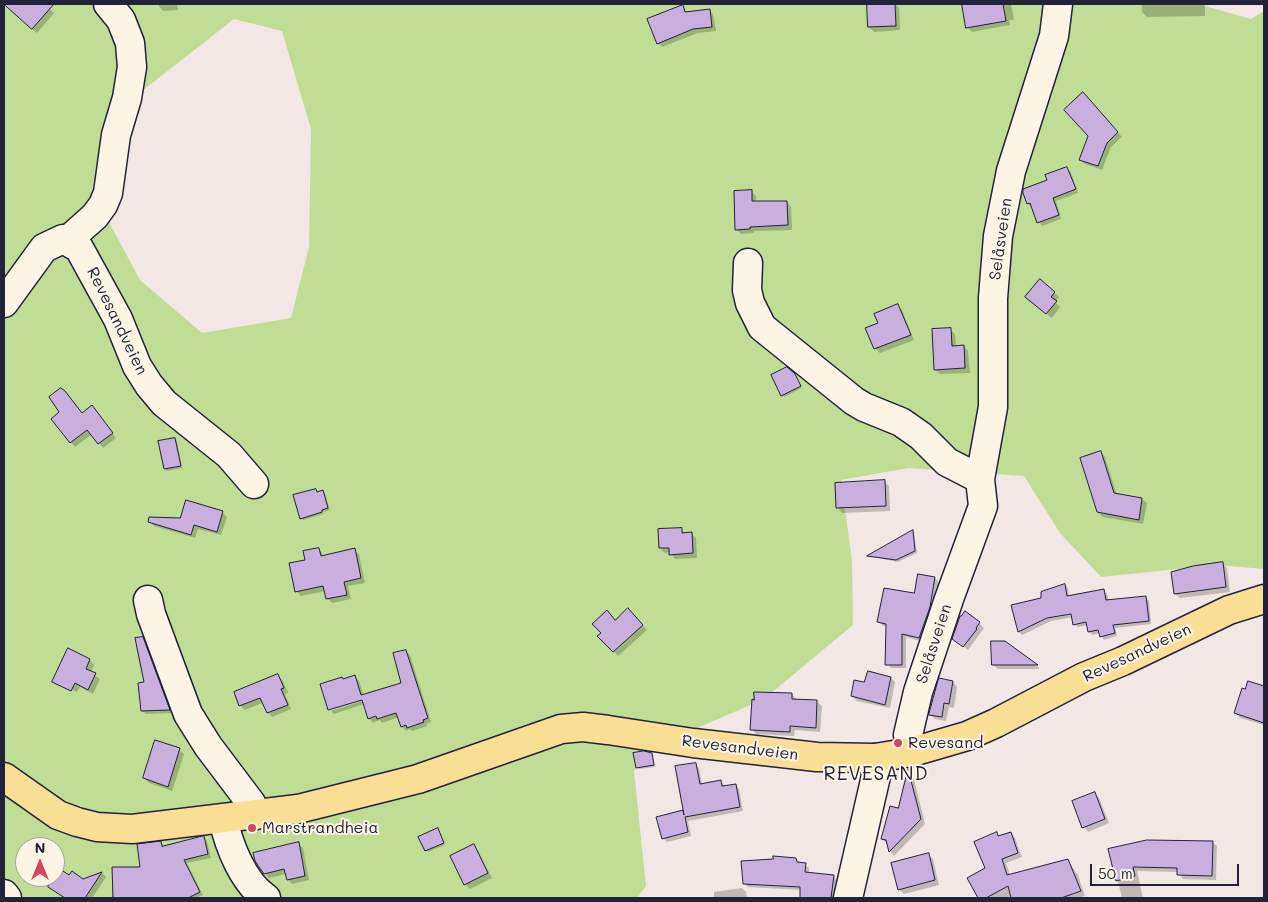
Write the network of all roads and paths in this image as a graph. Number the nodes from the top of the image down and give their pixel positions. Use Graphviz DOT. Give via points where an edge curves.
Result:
graph roads {
  1 [pos="108,4"];
  2 [pos="1058,4"];
  3 [pos="67,241"];
  4 [pos="748,263"];
  5 [pos="4,303"];
  6 [pos="980,479"];
  7 [pos="254,484"];
  8 [pos="1264,598"];
  9 [pos="148,600"];
  10 [pos="912,752"];
  11 [pos="875,758"];
  12 [pos="4,777"];
  13 [pos="256,815"];
  14 [pos="223,819"];
  15 [pos="4,894"];
  16 [pos="7,898"];
  17 [pos="266,898"];
  18 [pos="848,898"];
  1 -- 3 [label="street" via="121,20 130,43 132,67 127,98 116,135 108,193 103,205"];
  2 -- 6 [label="street, Selåsveien" via="1054,36 1011,171 998,236 993,298 993,407"];
  3 -- 5 [label="street" via="63,239 44,248"];
  3 -- 7 [label="street, Revesandveien" via="79,248 149,385 164,404 229,455"];
  4 -- 6 [label="street" via="750,304 762,326 854,401 901,422 921,436 947,462"];
  6 -- 10 [label="street, Selåsveien" via="983,506 918,692 908,735"];
  8 -- 10 [label="main road, Revesandveien" via="1228,610 967,736"];
  9 -- 13 [label="street" via="188,714 251,803"];
  10 -- 11 [label="main road, Revesandveien"];
  11 -- 13 [label="main road, Revesandveien" via="773,753 583,727 561,729 418,779 298,810"];
  11 -- 18 [label="street" via="876,776"];
  12 -- 14 [label="main road, Revesandveien" via="58,815 97,827 132,829"];
  13 -- 14 [label="main road, Revesandveien"];
  14 -- 17 [label="street" via="226,834 244,874 255,891"];
  15 -- 16 [label="street"];
}
